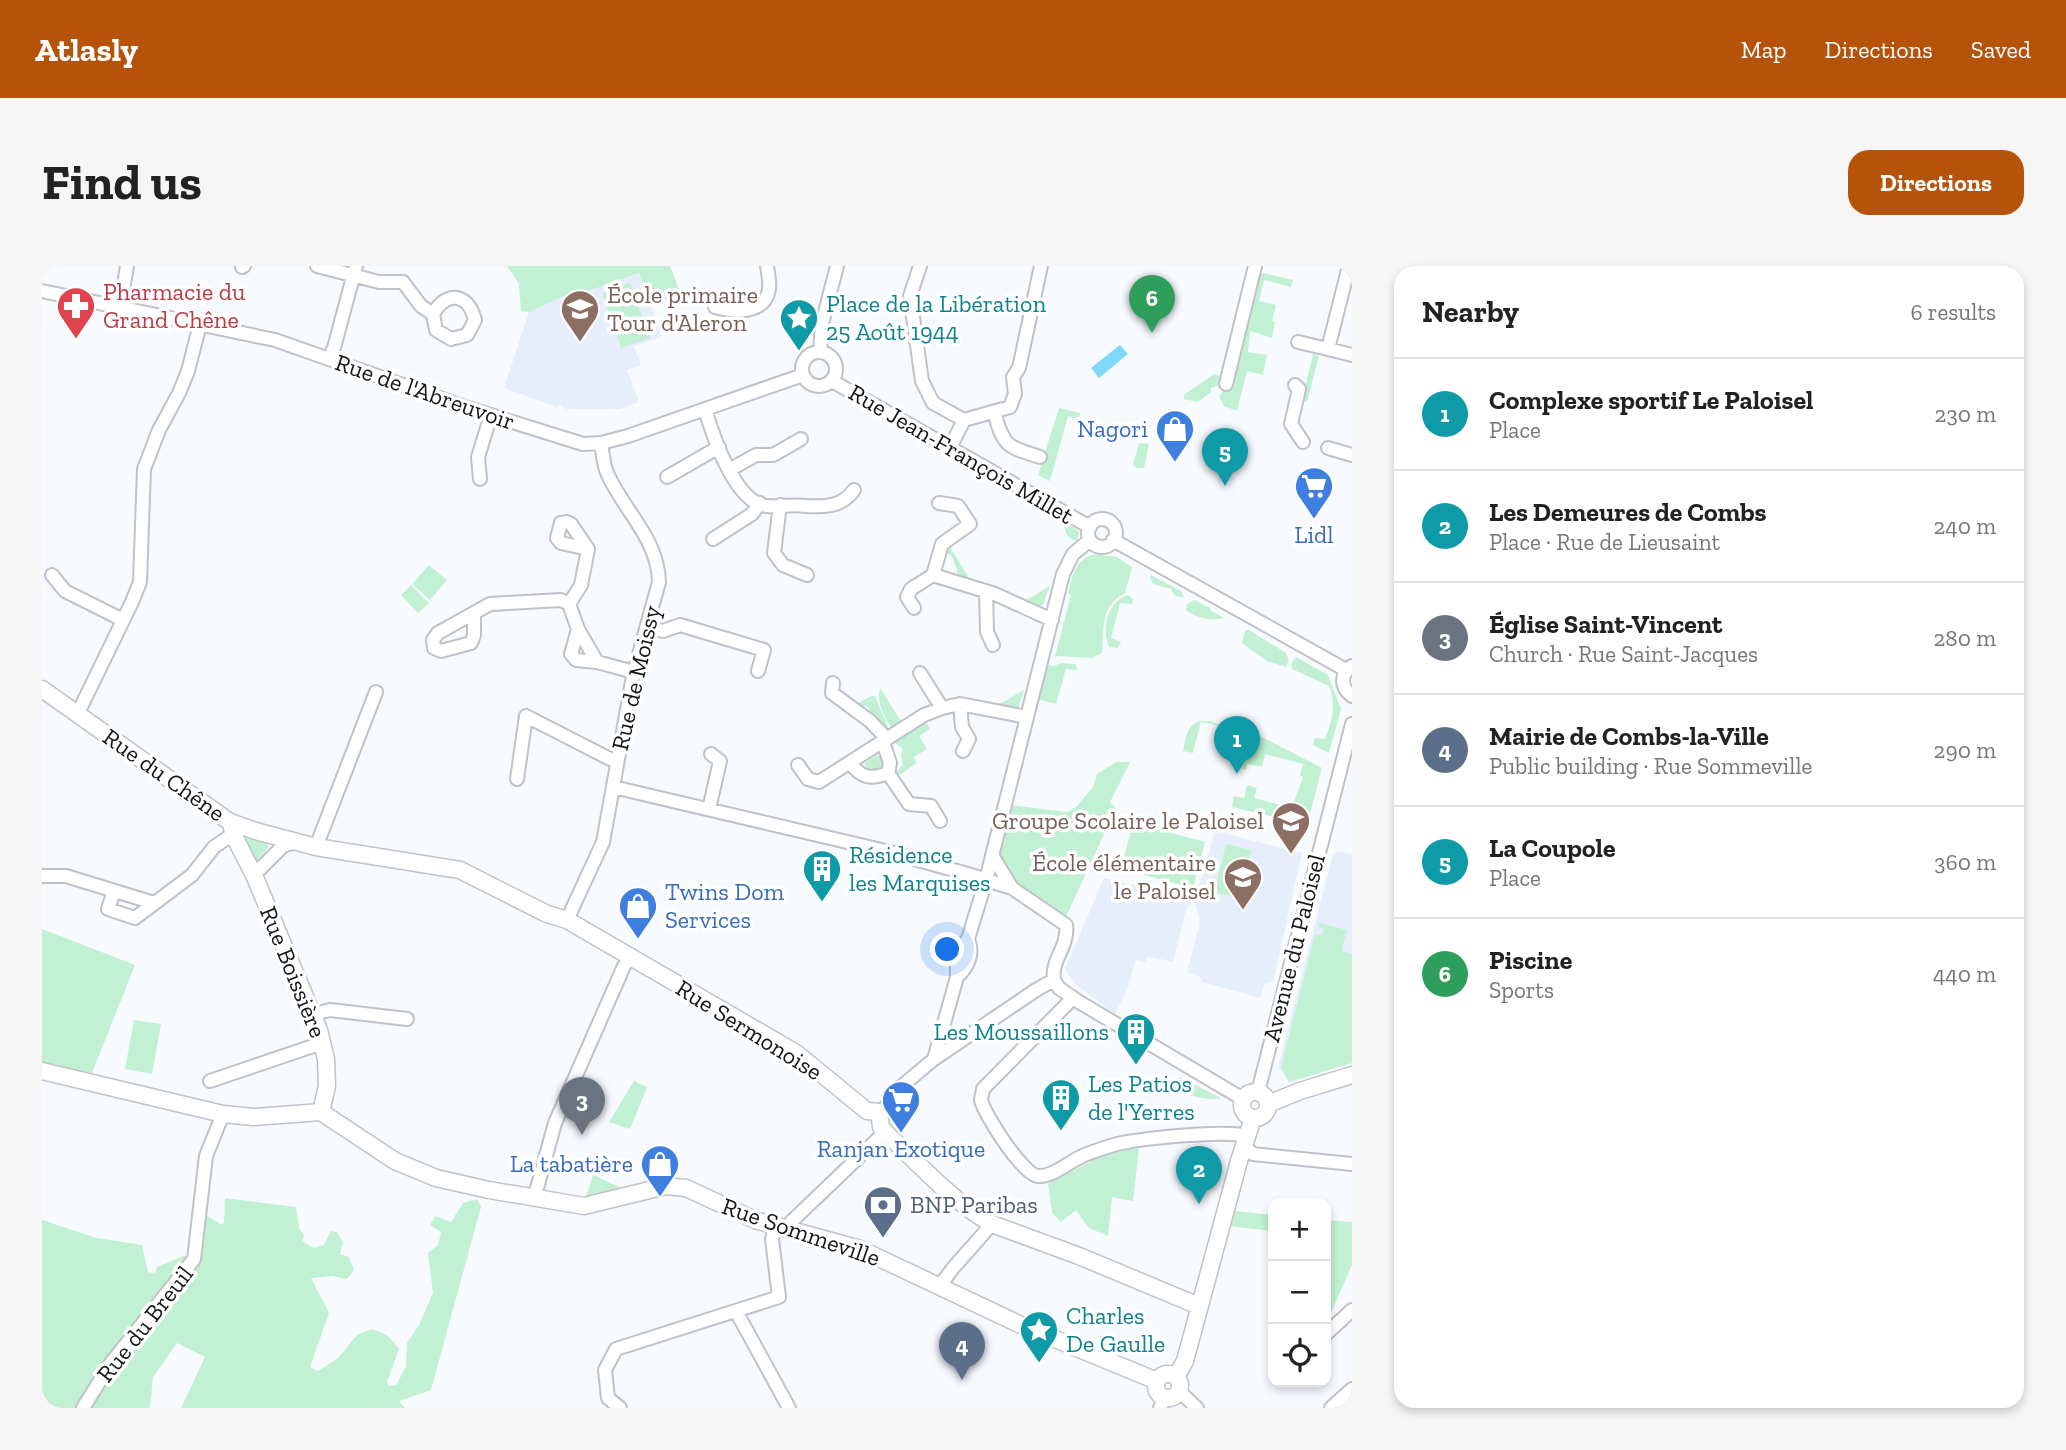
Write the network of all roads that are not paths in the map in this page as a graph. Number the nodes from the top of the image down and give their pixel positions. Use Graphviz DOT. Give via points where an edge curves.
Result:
graph roads {
  1 [pos="127,266"];
  2 [pos="317,266"];
  3 [pos="767,266"];
  4 [pos="837,266"];
  5 [pos="920,266"];
  6 [pos="1041,266"];
  7 [pos="1255,266"];
  8 [pos="1349,266"];
  9 [pos="355,272"];
  10 [pos="42,291"];
  11 [pos="120,307"];
  12 [pos="715,307"];
  13 [pos="433,314"];
  14 [pos="200,324"];
  15 [pos="1298,342"];
  16 [pos="1328,349"];
  17 [pos="820,352"];
  18 [pos="1352,355"];
  19 [pos="329,359"];
  20 [pos="803,375"];
  21 [pos="832,381"];
  22 [pos="1226,384"];
  23 [pos="1295,385"];
  24 [pos="705,409"];
  25 [pos="994,412"];
  26 [pos="491,415"];
  27 [pos="964,420"];
  28 [pos="801,439"];
  29 [pos="1303,442"];
  30 [pos="601,443"];
  31 [pos="719,447"];
  32 [pos="950,448"];
  33 [pos="1328,448"];
  34 [pos="1352,455"];
  35 [pos="1040,457"];
  36 [pos="729,470"];
  37 [pos="667,477"];
  38 [pos="480,479"];
  39 [pos="854,490"];
  40 [pos="760,503"];
  41 [pos="939,503"];
  42 [pos="780,505"];
  43 [pos="1090,533"];
  44 [pos="713,539"];
  45 [pos="1113,540"];
  46 [pos="588,549"];
  47 [pos="52,575"];
  48 [pos="807,575"];
  49 [pos="933,575"];
  50 [pos="986,591"];
  51 [pos="569,604"];
  52 [pos="914,608"];
  53 [pos="474,615"];
  54 [pos="123,620"];
  55 [pos="1052,620"];
  56 [pos="646,627"];
  57 [pos="578,629"];
  58 [pos="993,645"];
  59 [pos="597,662"];
  60 [pos="1349,668"];
  61 [pos="758,671"];
  62 [pos="634,673"];
  63 [pos="920,673"];
  64 [pos="833,683"];
  65 [pos="42,689"];
  66 [pos="376,692"];
  67 [pos="1352,696"];
  68 [pos="960,704"];
  69 [pos="942,708"];
  70 [pos="77,715"];
  71 [pos="1027,717"];
  72 [pos="1352,724"];
  73 [pos="885,741"];
  74 [pos="963,751"];
  75 [pos="711,754"];
  76 [pos="616,762"];
  77 [pos="850,763"];
  78 [pos="798,765"];
  79 [pos="888,773"];
  80 [pos="517,779"];
  81 [pos="613,787"];
  82 [pos="709,809"];
  83 [pos="940,821"];
  84 [pos="232,828"];
  85 [pos="295,842"];
  86 [pos="316,847"];
  87 [pos="992,855"];
  88 [pos="254,875"];
  89 [pos="42,876"];
  90 [pos="986,880"];
  91 [pos="1012,888"];
  92 [pos="114,891"];
  93 [pos="154,903"];
  94 [pos="567,920"];
  95 [pos="630,957"];
  96 [pos="1054,981"];
  97 [pos="1073,998"];
  98 [pos="313,1014"];
  99 [pos="407,1019"];
  100 [pos="322,1042"];
  101 [pos="934,1059"];
  102 [pos="42,1071"];
  103 [pos="1352,1075"];
  104 [pos="210,1081"];
  105 [pos="1256,1098"];
  106 [pos="321,1112"];
  107 [pos="879,1112"];
  108 [pos="223,1114"];
  109 [pos="885,1132"];
  110 [pos="1245,1140"];
  111 [pos="1352,1164"];
  112 [pos="534,1199"];
  113 [pos="992,1224"];
  114 [pos="780,1228"];
  115 [pos="939,1287"];
  116 [pos="1199,1306"];
  117 [pos="1352,1310"];
  118 [pos="736,1311"];
  119 [pos="1331,1329"];
  120 [pos="1352,1389"];
  121 [pos="1170,1393"];
  122 [pos="82,1408"];
  123 [pos="620,1408"];
  124 [pos="789,1408"];
  125 [pos="1197,1408"];
  126 [pos="1331,1408"];
  1 -- 11 [label="street"];
  2 -- 9 [label="street"];
  3 -- 12 [label="street" via="770,288 758,306 736,312"];
  4 -- 17 [label="street"];
  5 -- 27 [label="street" via="910,296 922,381 933,403"];
  6 -- 25 [label="street" via="1019,368 1013,377 1015,394 1010,407"];
  7 -- 22 [label="street"];
  8 -- 16 [label="street"];
  9 -- 13 [label="street" via="379,282 403,282"];
  9 -- 19 [label="street"];
  10 -- 11 [label="street, Rue de l'Abreuvoir"];
  11 -- 14 [label="street, Rue de l'Abreuvoir"];
  14 -- 19 [label="street, Rue de l'Abreuvoir" via="275,340"];
  14 -- 54 [label="street" via="184,382 144,469 140,582"];
  15 -- 16 [label="street"];
  16 -- 18 [label="street"];
  17 -- 20 [label="street" via="805,358"];
  17 -- 21 [label="street" via="834,360"];
  19 -- 26 [label="street, Rue de l'Abreuvoir"];
  20 -- 21 [label="street" via="816,386"];
  20 -- 24 [label="street, Rue de l'Abreuvoir"];
  21 -- 32 [label="street, Rue Jean-François Millet"];
  23 -- 29 [label="street" via="1299,389 1292,424"];
  24 -- 30 [label="street, Rue de l'Abreuvoir"];
  24 -- 31 [label="street"];
  25 -- 27 [label="street"];
  25 -- 35 [label="street" via="1002,439 1013,449"];
  26 -- 30 [label="street, Rue de l'Abreuvoir" via="566,440"];
  26 -- 38 [label="street" via="478,457"];
  27 -- 32 [label="street"];
  28 -- 36 [label="street" via="773,456 756,455"];
  30 -- 56 [label="street, Rue de Moissy" via="608,475 646,535 659,567"];
  31 -- 36 [label="street"];
  31 -- 37 [label="street"];
  32 -- 43 [label="street, Rue Jean-François Millet"];
  33 -- 34 [label="street"];
  36 -- 40 [label="street" via="744,494"];
  39 -- 42 [label="street" via="830,508"];
  40 -- 42 [label="street"];
  40 -- 44 [label="street" via="752,514"];
  41 -- 49 [label="street" via="958,506 970,524 942,544"];
  42 -- 48 [label="street" via="774,552 783,565"];
  43 -- 45 [label="street" via="1100,546"];
  43 -- 45 [label="street" via="1096,521 1108,521 1115,531"];
  43 -- 55 [label="street" via="1063,574"];
  45 -- 60 [label="street"];
  46 -- 51 [label="street" via="581,585"];
  47 -- 54 [label="street" via="65,591"];
  49 -- 50 [label="street"];
  49 -- 52 [label="street" via="911,589 907,597"];
  50 -- 55 [label="street"];
  50 -- 58 [label="street" via="987,632"];
  51 -- 53 [label="street" via="561,600 490,604"];
  51 -- 57 [label="street"];
  54 -- 70 [label="street"];
  55 -- 71 [label="street"];
  56 -- 61 [label="street" via="663,631 680,625 764,650"];
  56 -- 62 [label="street, Rue de Moissy"];
  57 -- 59 [label="street"];
  57 -- 59 [label="street" via="571,654 576,660"];
  59 -- 62 [label="street"];
  60 -- 67 [label="street" via="1343,685"];
  62 -- 76 [label="street, Rue de Moissy"];
  63 -- 69 [label="street"];
  64 -- 73 [label="street" via="832,694 870,721"];
  65 -- 70 [label="street, Rue du Chêne"];
  66 -- 86 [label="street"];
  68 -- 69 [label="street"];
  68 -- 71 [label="street"];
  68 -- 74 [label="street" via="961,727 969,739"];
  69 -- 73 [label="street"];
  70 -- 84 [label="street, Rue du Chêne"];
  71 -- 87 [label="street"];
  72 -- 105 [label="street, Avenue du Paloisel"];
  73 -- 77 [label="street"];
  73 -- 79 [label="street"];
  75 -- 82 [label="street" via="720,761"];
  76 -- 80 [label="street" via="526,716"];
  76 -- 81 [label="street, Rue de Moissy"];
  77 -- 78 [label="street" via="819,782 808,779"];
  77 -- 79 [label="street" via="860,775 873,779"];
  79 -- 83 [label="street" via="909,804 930,806"];
  81 -- 82 [label="street"];
  81 -- 94 [label="street, Rue de Moissy" via="603,842"];
  82 -- 90 [label="street"];
  84 -- 85 [label="street, Rue du Chêne"];
  84 -- 88 [label="street, Rue Boissière"];
  84 -- 93 [label="street" via="192,875"];
  85 -- 86 [label="street, Rue Sermonoise"];
  85 -- 88 [label="street, Rue Boissière" via="283,846"];
  86 -- 94 [label="street, Rue Sermonoise" via="460,870"];
  87 -- 90 [label="street"];
  87 -- 91 [label="street"];
  88 -- 98 [label="street, Rue Boissière"];
  89 -- 92 [label="street" via="66,876"];
  90 -- 91 [label="street"];
  90 -- 101 [label="street" via="968,939 961,947"];
  91 -- 96 [label="street" via="1066,925 1068,936 1055,964"];
  92 -- 93 [label="street"];
  92 -- 93 [label="street" via="108,909 135,918"];
  94 -- 95 [label="street, Rue Sermonoise"];
  95 -- 107 [label="street, Rue Sermonoise" via="796,1053 867,1111"];
  95 -- 112 [label="street" via="549,1143"];
  96 -- 97 [label="street"];
  96 -- 101 [label="street"];
  97 -- 105 [label="street"];
  97 -- 110 [label="street" via="983,1089 981,1100 1029,1173 1045,1175 1083,1155 1122,1143 1210,1135"];
  98 -- 99 [label="street" via="330,1010"];
  98 -- 100 [label="street, Rue Boissière"];
  100 -- 104 [label="street"];
  100 -- 106 [label="street, Rue Boissière" via="327,1086"];
  101 -- 107 [label="street"];
  102 -- 108 [label="street"];
  103 -- 105 [label="street"];
  105 -- 110 [label="street" via="1264,1115 1253,1118"];
  106 -- 108 [label="street"];
  106 -- 112 [label="street, Rue Sommeville" via="405,1165 447,1180"];
  107 -- 109 [label="street"];
  108 -- 122 [label="street, Rue du Breuil" via="206,1156 194,1259 111,1363"];
  109 -- 113 [label="street" via="964,1205"];
  109 -- 114 [label="street"];
  110 -- 111 [label="street" via="1254,1154"];
  110 -- 116 [label="street"];
  112 -- 114 [label="street, Rue Sommeville" via="584,1206 673,1186"];
  113 -- 115 [label="street"];
  113 -- 116 [label="street"];
  114 -- 115 [label="street, Rue Sommeville" via="860,1249"];
  114 -- 118 [label="street" via="772,1239 779,1297"];
  115 -- 121 [label="street, Rue Sommeville" via="1157,1381 1158,1393"];
  116 -- 121 [label="street" via="1185,1361"];
  117 -- 119 [label="street"];
  118 -- 123 [label="street" via="616,1349 605,1370 608,1398"];
  118 -- 124 [label="street"];
  120 -- 126 [label="street"];
  121 -- 125 [label="street"];
}
